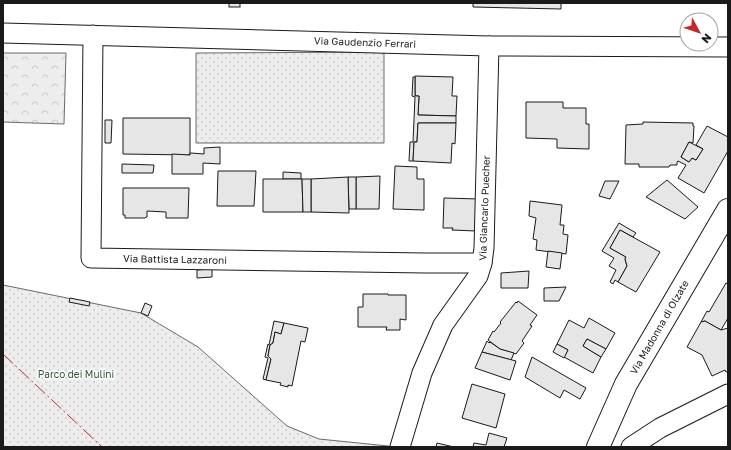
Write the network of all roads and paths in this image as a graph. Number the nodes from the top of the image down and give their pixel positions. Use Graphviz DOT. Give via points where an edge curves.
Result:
graph roads {
  1 [pos="3,33"];
  2 [pos="93,35"];
  3 [pos="489,46"];
  4 [pos="728,47"];
  5 [pos="728,210"];
  6 [pos="482,263"];
  7 [pos="728,394"];
  8 [pos="400,447"];
  9 [pos="598,447"];
  10 [pos="631,447"];
  1 -- 2 [label="street, Via Gaudenzio Ferrari"];
  2 -- 3 [label="street, Via Gaudenzio Ferrari"];
  2 -- 6 [label="street, Via Battista Lazzaroni" via="91,258"];
  3 -- 4 [label="street, Via Gaudenzio Ferrari"];
  3 -- 6 [label="street, Via Giancarlo Puecher"];
  5 -- 9 [label="street, Via Madonna di Olzate" via="626,384"];
  6 -- 8 [label="street, Via Giancarlo Puecher" via="478,276 443,325 422,373"];
  7 -- 10 [label="street" via="660,428"];
}
